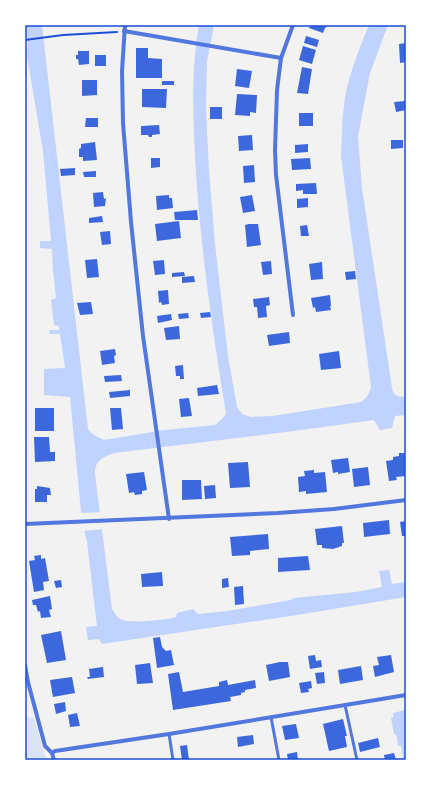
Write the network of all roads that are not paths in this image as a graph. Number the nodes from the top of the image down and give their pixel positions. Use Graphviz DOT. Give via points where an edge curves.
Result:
graph roads {
  1 [pos="125,25"];
  2 [pos="293,25"];
  3 [pos="124,31"];
  4 [pos="281,58"];
  5 [pos="293,315"];
  6 [pos="406,500"];
  7 [pos="169,519"];
  8 [pos="25,524"];
  9 [pos="25,665"];
  10 [pos="406,695"];
  11 [pos="345,705"];
  12 [pos="271,717"];
  13 [pos="169,734"];
  14 [pos="52,753"];
  15 [pos="54,760"];
  16 [pos="173,760"];
  17 [pos="279,760"];
  18 [pos="357,760"];
  1 -- 3 [label="street"];
  2 -- 4 [label="street"];
  3 -- 4 [label="street"];
  3 -- 7 [label="street" via="122,71 126,170 143,336"];
  4 -- 5 [label="street" via="277,90 276,175"];
  6 -- 7 [label="street" via="334,510"];
  7 -- 8 [label="street"];
  9 -- 14 [label="street" via="45,746"];
  10 -- 11 [label="street"];
  11 -- 12 [label="street"];
  11 -- 18 [label="lane"];
  12 -- 13 [label="street"];
  12 -- 17 [label="lane"];
  13 -- 14 [label="street"];
  13 -- 16 [label="lane"];
  14 -- 15 [label="street"];
}
